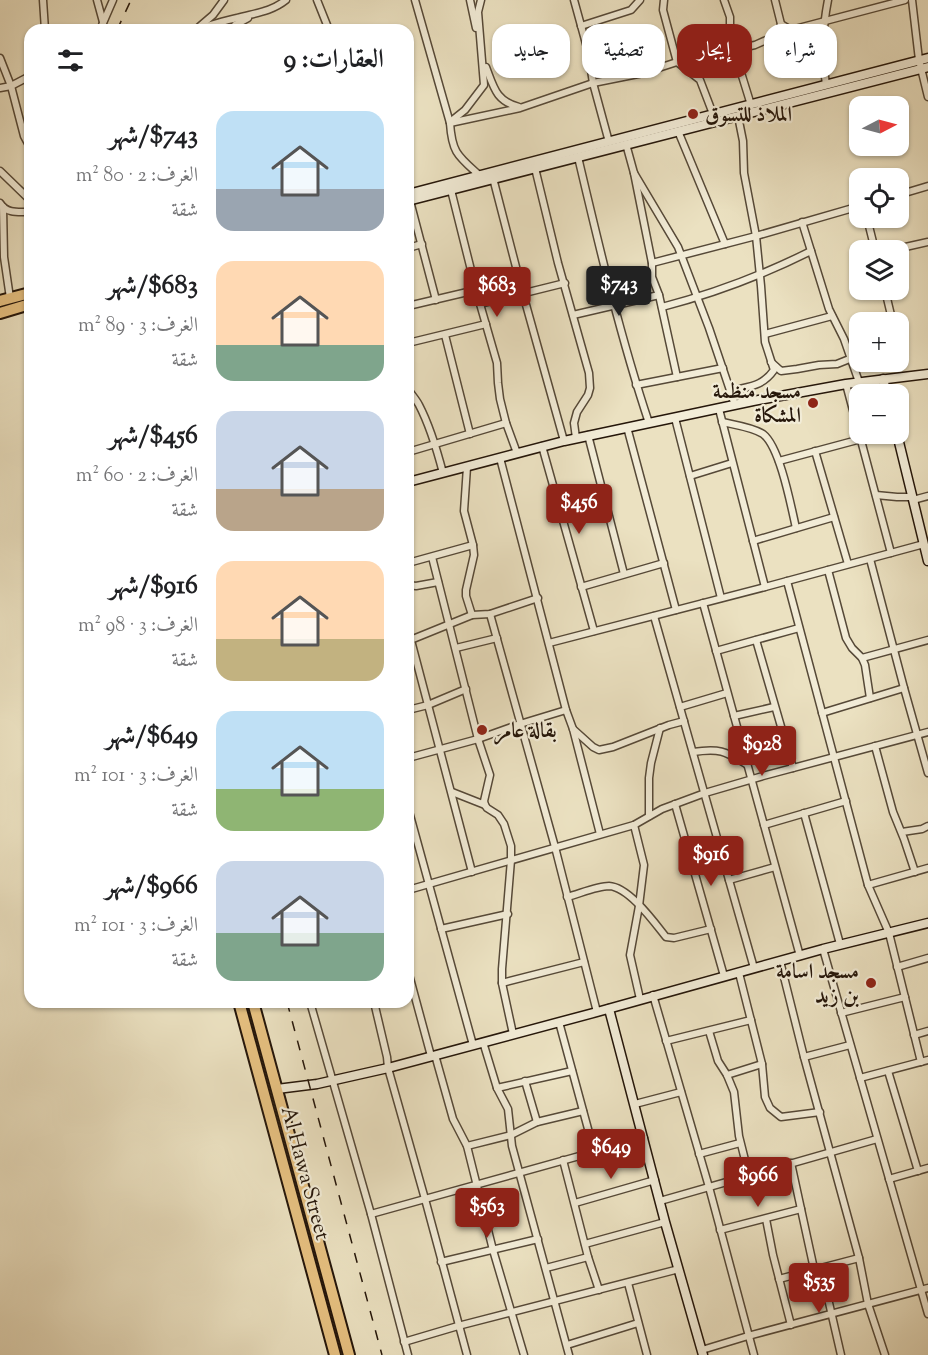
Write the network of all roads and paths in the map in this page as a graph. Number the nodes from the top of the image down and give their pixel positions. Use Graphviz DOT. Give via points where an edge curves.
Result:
graph roads {
  1 [pos="43,0"];
  2 [pos="97,0"];
  3 [pos="112,0"];
  4 [pos="224,0"];
  5 [pos="286,0"];
  6 [pos="317,0"];
  7 [pos="415,0"];
  8 [pos="470,0"];
  9 [pos="481,0"];
  10 [pos="574,0"];
  11 [pos="640,0"];
  12 [pos="664,0"];
  13 [pos="724,0"];
  14 [pos="775,0"];
  15 [pos="828,0"];
  16 [pos="905,0"];
  17 [pos="912,0"];
  18 [pos="881,3"];
  19 [pos="256,15"];
  20 [pos="824,21"];
  21 [pos="103,22"];
  22 [pos="45,24"];
  23 [pos="201,24"];
  24 [pos="213,24"];
  25 [pos="237,24"];
  26 [pos="327,24"];
  27 [pos="730,24"];
  28 [pos="781,24"];
  29 [pos="813,24"];
  30 [pos="581,26"];
  31 [pos="0,58"];
  32 [pos="483,59"];
  33 [pos="676,62"];
  34 [pos="924,63"];
  35 [pos="743,78"];
  36 [pos="24,79"];
  37 [pos="593,83"];
  38 [pos="826,85"];
  39 [pos="11,86"];
  40 [pos="0,88"];
  41 [pos="928,97"];
  42 [pos="751,105"];
  43 [pos="520,108"];
  44 [pos="713,114"];
  45 [pos="738,116"];
  46 [pos="450,123"];
  47 [pos="678,131"];
  48 [pos="24,136"];
  49 [pos="609,142"];
  50 [pos="626,144"];
  51 [pos="578,157"];
  52 [pos="536,168"];
  53 [pos="0,171"];
  54 [pos="634,173"];
  55 [pos="480,175"];
  56 [pos="493,178"];
  57 [pos="928,186"];
  58 [pos="451,190"];
  59 [pos="909,192"];
  60 [pos="24,194"];
  61 [pos="414,196"];
  62 [pos="414,197"];
  63 [pos="1,205"];
  64 [pos="849,209"];
  65 [pos="24,212"];
  66 [pos="414,216"];
  67 [pos="802,222"];
  68 [pos="2,231"];
  69 [pos="756,236"];
  70 [pos="928,242"];
  71 [pos="422,244"];
  72 [pos="725,244"];
  73 [pos="414,246"];
  74 [pos="909,246"];
  75 [pos="811,251"];
  76 [pos="681,256"];
  77 [pos="652,263"];
  78 [pos="760,273"];
  79 [pos="565,283"];
  80 [pos="476,290"];
  81 [pos="24,294"];
  82 [pos="523,294"];
  83 [pos="659,295"];
  84 [pos="698,298"];
  85 [pos="5,299"];
  86 [pos="436,300"];
  87 [pos="480,304"];
  88 [pos="414,305"];
  89 [pos="614,306"];
  90 [pos="662,307"];
  91 [pos="24,308"];
  92 [pos="0,313"];
  93 [pos="573,315"];
  94 [pos="832,316"];
  95 [pos="486,324"];
  96 [pos="444,334"];
  97 [pos="765,334"];
  98 [pos="414,342"];
  99 [pos="849,351"];
  100 [pos="849,359"];
  101 [pos="771,362"];
  102 [pos="723,368"];
  103 [pos="856,372"];
  104 [pos="928,374"];
  105 [pos="677,377"];
  106 [pos="883,379"];
  107 [pos="859,382"];
  108 [pos="846,384"];
  109 [pos="884,384"];
  110 [pos="636,385"];
  111 [pos="731,391"];
  112 [pos="849,395"];
  113 [pos="414,398"];
  114 [pos="735,405"];
  115 [pos="719,409"];
  116 [pos="675,418"];
  117 [pos="722,422"];
  118 [pos="506,423"];
  119 [pos="649,423"];
  120 [pos="627,427"];
  121 [pos="470,434"];
  122 [pos="588,435"];
  123 [pos="576,438"];
  124 [pos="564,441"];
  125 [pos="849,443"];
  126 [pos="435,444"];
  127 [pos="862,444"];
  128 [pos="900,444"];
  129 [pos="542,446"];
  130 [pos="414,450"];
  131 [pos="815,451"];
  132 [pos="517,453"];
  133 [pos="500,458"];
  134 [pos="779,461"];
  135 [pos="732,463"];
  136 [pos="467,467"];
  137 [pos="443,473"];
  138 [pos="690,476"];
  139 [pos="414,480"];
  140 [pos="876,495"];
  141 [pos="928,496"];
  142 [pos="913,498"];
  143 [pos="834,517"];
  144 [pos="796,528"];
  145 [pos="753,541"];
  146 [pos="924,544"];
  147 [pos="473,545"];
  148 [pos="891,553"];
  149 [pos="432,557"];
  150 [pos="870,558"];
  151 [pos="928,561"];
  152 [pos="414,562"];
  153 [pos="664,563"];
  154 [pos="848,564"];
  155 [pos="828,570"];
  156 [pos="624,574"];
  157 [pos="787,581"];
  158 [pos="438,582"];
  159 [pos="414,586"];
  160 [pos="581,587"];
  161 [pos="765,587"];
  162 [pos="538,598"];
  163 [pos="721,598"];
  164 [pos="703,603"];
  165 [pos="676,610"];
  166 [pos="490,614"];
  167 [pos="472,615"];
  168 [pos="654,616"];
  169 [pos="449,624"];
  170 [pos="799,628"];
  171 [pos="594,631"];
  172 [pos="497,638"];
  173 [pos="414,639"];
  174 [pos="756,640"];
  175 [pos="928,640"];
  176 [pos="549,643"];
  177 [pos="456,648"];
  178 [pos="894,649"];
  179 [pos="716,651"];
  180 [pos="414,655"];
  181 [pos="862,658"];
  182 [pos="904,688"];
  183 [pos="466,689"];
  184 [pos="727,693"];
  185 [pos="870,698"];
  186 [pos="428,705"];
  187 [pos="680,707"];
  188 [pos="774,707"];
  189 [pos="414,708"];
  190 [pos="566,710"];
  191 [pos="822,713"];
  192 [pos="734,716"];
  193 [pos="684,721"];
  194 [pos="520,724"];
  195 [pos="660,728"];
  196 [pos="573,729"];
  197 [pos="928,732"];
  198 [pos="918,734"];
  199 [pos="478,739"];
  200 [pos="875,746"];
  201 [pos="440,749"];
  202 [pos="693,752"];
  203 [pos="414,756"];
  204 [pos="834,757"];
  205 [pos="746,764"];
  206 [pos="792,768"];
  207 [pos="928,773"];
  208 [pos="750,779"];
  209 [pos="452,792"];
  210 [pos="705,793"];
  211 [pos="846,801"];
  212 [pos="675,804"];
  213 [pos="484,805"];
  214 [pos="804,813"];
  215 [pos="649,816"];
  216 [pos="634,825"];
  217 [pos="764,825"];
  218 [pos="928,826"];
  219 [pos="414,829"];
  220 [pos="902,832"];
  221 [pos="600,834"];
  222 [pos="555,847"];
  223 [pos="512,860"];
  224 [pos="775,867"];
  225 [pos="928,868"];
  226 [pos="472,872"];
  227 [pos="915,872"];
  228 [pos="729,880"];
  229 [pos="430,884"];
  230 [pos="868,885"];
  231 [pos="414,888"];
  232 [pos="567,897"];
  233 [pos="639,906"];
  234 [pos="508,914"];
  235 [pos="928,923"];
  236 [pos="441,929"];
  237 [pos="711,929"];
  238 [pos="889,933"];
  239 [pos="840,944"];
  240 [pos="823,949"];
  241 [pos="800,956"];
  242 [pos="928,958"];
  243 [pos="780,961"];
  244 [pos="584,962"];
  245 [pos="897,967"];
  246 [pos="754,968"];
  247 [pos="739,973"];
  248 [pos="724,976"];
  249 [pos="502,982"];
  250 [pos="653,995"];
  251 [pos="414,997"];
  252 [pos="905,998"];
  253 [pos="640,999"];
  254 [pos="241,1008"];
  255 [pos="255,1008"];
  256 [pos="312,1008"];
  257 [pos="375,1008"];
  258 [pos="609,1009"];
  259 [pos="597,1012"];
  260 [pos="841,1013"];
  261 [pos="751,1020"];
  262 [pos="559,1022"];
  263 [pos="709,1030"];
  264 [pos="928,1031"];
  265 [pos="513,1034"];
  266 [pos="914,1035"];
  267 [pos="666,1041"];
  268 [pos="483,1042"];
  269 [pos="473,1045"];
  270 [pos="850,1045"];
  271 [pos="433,1056"];
  272 [pos="804,1057"];
  273 [pos="925,1061"];
  274 [pos="762,1064"];
  275 [pos="388,1068"];
  276 [pos="572,1071"];
  277 [pos="888,1071"];
  278 [pos="727,1075"];
  279 [pos="860,1078"];
  280 [pos="333,1080"];
  281 [pos="525,1081"];
  282 [pos="497,1088"];
  283 [pos="277,1089"];
  284 [pos="681,1092"];
  285 [pos="635,1104"];
  286 [pos="583,1111"];
  287 [pos="820,1112"];
  288 [pos="537,1122"];
  289 [pos="511,1135"];
  290 [pos="644,1138"];
  291 [pos="878,1139"];
  292 [pos="740,1143"];
  293 [pos="466,1146"];
  294 [pos="594,1151"];
  295 [pos="831,1152"];
  296 [pos="699,1154"];
  297 [pos="563,1160"];
  298 [pos="791,1163"];
  299 [pos="928,1168"];
  300 [pos="918,1171"];
  301 [pos="519,1173"];
  302 [pos="749,1176"];
  303 [pos="889,1179"];
  304 [pos="655,1180"];
  305 [pos="477,1184"];
  306 [pos="709,1187"];
  307 [pos="425,1198"];
  308 [pos="660,1201"];
  309 [pos="574,1203"];
  310 [pos="801,1209"];
  311 [pos="371,1214"];
  312 [pos="766,1219"];
  313 [pos="665,1222"];
  314 [pos="720,1230"];
  315 [pos="538,1239"];
  316 [pos="585,1244"];
  317 [pos="493,1250"];
  318 [pos="588,1257"];
  319 [pos="859,1258"];
  320 [pos="441,1262"];
  321 [pos="546,1268"];
  322 [pos="818,1268"];
  323 [pos="679,1269"];
  324 [pos="779,1279"];
  325 [pos="628,1283"];
  326 [pos="925,1289"];
  327 [pos="598,1290"];
  328 [pos="555,1301"];
  329 [pos="868,1304"];
  330 [pos="512,1313"];
  331 [pos="832,1313"];
  332 [pos="928,1314"];
  333 [pos="638,1323"];
  334 [pos="790,1325"];
  335 [pos="458,1326"];
  336 [pos="748,1336"];
  337 [pos="404,1342"];
  338 [pos="567,1345"];
  339 [pos="703,1352"];
  340 [pos="335,1355"];
  341 [pos="349,1355"];
  342 [pos="408,1355"];
  343 [pos="467,1355"];
  344 [pos="524,1355"];
  345 [pos="569,1355"];
  346 [pos="645,1355"];
  347 [pos="754,1355"];
  348 [pos="841,1355"];
  349 [pos="885,1355"];
  1 -- 22 [label="street"];
  2 -- 21 [label="street"];
  3 -- 21 [label="street"];
  4 -- 23 [label="street"];
  5 -- 19 [label="street"];
  6 -- 26 [label="street"];
  7 -- 46 [label="street"];
  8 -- 32 [label="street"];
  9 -- 32 [label="street" via="478,12"];
  10 -- 30 [label="street"];
  11 -- 30 [label="street" via="631,10"];
  12 -- 33 [label="street"];
  13 -- 27 [label="street"];
  14 -- 28 [label="street"];
  15 -- 20 [label="street"];
  16 -- 18 [label="street"];
  17 -- 34 [label="street"];
  18 -- 20 [label="street"];
  19 -- 24 [label="street"];
  19 -- 25 [label="street"];
  20 -- 29 [label="street"];
  20 -- 38 [label="street" via="822,54"];
  30 -- 37 [label="street"];
  31 -- 39 [label="street"];
  32 -- 43 [label="street" via="501,100"];
  32 -- 46 [label="street" via="484,85"];
  33 -- 37 [label="street"];
  33 -- 44 [label="street" via="700,80"];
  34 -- 38 [label="street"];
  34 -- 41 [label="street"];
  34 -- 45 [label="street"];
  35 -- 42 [label="street"];
  36 -- 39 [label="street"];
  37 -- 43 [label="street"];
  37 -- 49 [label="street"];
  38 -- 42 [label="street"];
  39 -- 40 [label="street"];
  39 -- 48 [label="street"];
  42 -- 44 [label="street"];
  43 -- 46 [label="street"];
  44 -- 49 [label="street"];
  45 -- 47 [label="street"];
  45 -- 69 [label="street"];
  46 -- 55 [label="street" via="458,156"];
  47 -- 50 [label="street"];
  47 -- 72 [label="street"];
  49 -- 55 [label="street"];
  50 -- 51 [label="street"];
  50 -- 54 [label="street"];
  51 -- 52 [label="street"];
  51 -- 89 [label="street"];
  52 -- 56 [label="street"];
  52 -- 79 [label="street"];
  53 -- 60 [label="street"];
  54 -- 76 [label="street"];
  54 -- 77 [label="street"];
  55 -- 61 [label="street"];
  56 -- 58 [label="street"];
  56 -- 82 [label="street"];
  57 -- 59 [label="street"];
  58 -- 62 [label="street"];
  58 -- 80 [label="street"];
  63 -- 65 [label="street" via="8,212"];
  63 -- 68 [label="street"];
  64 -- 67 [label="street"];
  66 -- 71 [label="street"];
  67 -- 69 [label="street"];
  67 -- 75 [label="street"];
  68 -- 85 [label="street"];
  69 -- 72 [label="street"];
  69 -- 78 [label="street"];
  70 -- 74 [label="street"];
  71 -- 73 [label="street"];
  71 -- 86 [label="street"];
  72 -- 76 [label="street"];
  75 -- 78 [label="street"];
  75 -- 94 [label="street"];
  76 -- 77 [label="street"];
  76 -- 84 [label="street"];
  77 -- 83 [label="street" via="651,273"];
  78 -- 84 [label="street"];
  78 -- 97 [label="street"];
  79 -- 82 [label="street"];
  79 -- 93 [label="street"];
  80 -- 86 [label="street"];
  80 -- 87 [label="street"];
  81 -- 85 [label="highway"];
  82 -- 87 [label="street"];
  82 -- 124 [label="street"];
  83 -- 89 [label="street"];
  83 -- 90 [label="street"];
  84 -- 90 [label="street"];
  84 -- 102 [label="street"];
  86 -- 88 [label="street"];
  87 -- 95 [label="street"];
  89 -- 93 [label="street"];
  89 -- 110 [label="street"];
  90 -- 105 [label="street"];
  91 -- 92 [label="highway"];
  93 -- 123 [label="street" via="590,381 588,395 573,423"];
  94 -- 97 [label="street"];
  94 -- 99 [label="street"];
  95 -- 96 [label="street"];
  95 -- 118 [label="street" via="497,363 498,390"];
  96 -- 98 [label="street"];
  96 -- 121 [label="street"];
  97 -- 101 [label="street"];
  100 -- 101 [label="street" via="781,371"];
  101 -- 111 [label="street" via="774,370 765,381"];
  102 -- 105 [label="street"];
  102 -- 111 [label="street"];
  103 -- 107 [label="street"];
  104 -- 106 [label="street"];
  105 -- 110 [label="street"];
  106 -- 107 [label="street"];
  106 -- 109 [label="street"];
  107 -- 108 [label="street"];
  108 -- 112 [label="street"];
  108 -- 114 [label="street"];
  110 -- 119 [label="street"];
  111 -- 114 [label="street"];
  113 -- 126 [label="street"];
  114 -- 115 [label="street"];
  115 -- 116 [label="street"];
  115 -- 117 [label="street"];
  116 -- 119 [label="street"];
  116 -- 138 [label="street"];
  117 -- 134 [label="street" via="763,434"];
  117 -- 135 [label="street"];
  118 -- 121 [label="street"];
  118 -- 132 [label="street"];
  119 -- 120 [label="street"];
  120 -- 122 [label="street"];
  120 -- 153 [label="street"];
  121 -- 126 [label="street"];
  122 -- 123 [label="street"];
  122 -- 156 [label="street"];
  123 -- 124 [label="street"];
  124 -- 129 [label="street"];
  125 -- 131 [label="street"];
  126 -- 130 [label="street"];
  126 -- 137 [label="street"];
  127 -- 140 [label="street"];
  128 -- 142 [label="street"];
  129 -- 132 [label="street"];
  129 -- 160 [label="street"];
  131 -- 134 [label="street"];
  131 -- 143 [label="street"];
  132 -- 133 [label="street"];
  133 -- 136 [label="street"];
  133 -- 162 [label="street"];
  134 -- 144 [label="street"];
  135 -- 138 [label="street"];
  135 -- 145 [label="street"];
  136 -- 137 [label="street"];
  136 -- 147 [label="street" via="464,511"];
  137 -- 139 [label="street"];
  138 -- 163 [label="street"];
  140 -- 142 [label="street"];
  140 -- 148 [label="street"];
  141 -- 142 [label="street"];
  142 -- 146 [label="street"];
  143 -- 144 [label="street"];
  143 -- 154 [label="street"];
  144 -- 145 [label="street"];
  145 -- 161 [label="street"];
  146 -- 148 [label="street"];
  146 -- 151 [label="street"];
  147 -- 149 [label="street"];
  147 -- 167 [label="street" via="466,590"];
  148 -- 150 [label="street"];
  149 -- 152 [label="street"];
  149 -- 158 [label="street"];
  150 -- 154 [label="street"];
  150 -- 178 [label="street"];
  153 -- 156 [label="street"];
  153 -- 165 [label="street"];
  154 -- 155 [label="street"];
  155 -- 157 [label="street"];
  155 -- 181 [label="street" via="846,638"];
  156 -- 160 [label="street"];
  157 -- 161 [label="street"];
  157 -- 170 [label="street"];
  158 -- 159 [label="street"];
  158 -- 169 [label="street"];
  160 -- 171 [label="street"];
  161 -- 163 [label="street"];
  162 -- 166 [label="street"];
  162 -- 176 [label="street"];
  163 -- 164 [label="street"];
  164 -- 165 [label="street"];
  164 -- 179 [label="street"];
  165 -- 168 [label="street"];
  166 -- 167 [label="street"];
  166 -- 172 [label="street"];
  167 -- 169 [label="street"];
  168 -- 171 [label="street"];
  168 -- 187 [label="street"];
  169 -- 173 [label="street"];
  169 -- 177 [label="street"];
  170 -- 174 [label="street"];
  170 -- 191 [label="street"];
  171 -- 176 [label="street"];
  172 -- 177 [label="street"];
  172 -- 194 [label="street"];
  174 -- 179 [label="street"];
  174 -- 188 [label="street"];
  175 -- 178 [label="street"];
  176 -- 190 [label="street"];
  177 -- 183 [label="street"];
  178 -- 181 [label="street"];
  178 -- 182 [label="street"];
  179 -- 184 [label="street"];
  180 -- 186 [label="street"];
  181 -- 185 [label="street"];
  182 -- 185 [label="street"];
  182 -- 198 [label="street"];
  183 -- 186 [label="street"];
  183 -- 199 [label="street"];
  184 -- 187 [label="street"];
  184 -- 192 [label="street"];
  185 -- 191 [label="street"];
  186 -- 189 [label="street"];
  186 -- 201 [label="street"];
  187 -- 193 [label="street"];
  188 -- 192 [label="street"];
  188 -- 206 [label="street"];
  190 -- 194 [label="street"];
  190 -- 196 [label="street"];
  191 -- 204 [label="street"];
  192 -- 205 [label="street"];
  193 -- 195 [label="street"];
  193 -- 202 [label="street"];
  194 -- 199 [label="street"];
  194 -- 222 [label="street"];
  195 -- 196 [label="street" via="599,750"];
  195 -- 215 [label="street" via="649,778"];
  196 -- 221 [label="street"];
  197 -- 198 [label="street"];
  198 -- 200 [label="street"];
  198 -- 207 [label="street"];
  199 -- 201 [label="street"];
  199 -- 213 [label="street" via="490,775"];
  200 -- 204 [label="street"];
  200 -- 220 [label="street"];
  201 -- 203 [label="street"];
  201 -- 209 [label="street"];
  202 -- 205 [label="street" via="720,750"];
  202 -- 210 [label="street"];
  204 -- 206 [label="street"];
  204 -- 211 [label="street"];
  205 -- 208 [label="street"];
  206 -- 208 [label="street"];
  208 -- 210 [label="street"];
  208 -- 217 [label="street"];
  209 -- 213 [label="street"];
  209 -- 226 [label="street"];
  210 -- 212 [label="street"];
  210 -- 228 [label="street"];
  211 -- 214 [label="street"];
  211 -- 230 [label="street"];
  212 -- 215 [label="street"];
  212 -- 237 [label="street"];
  213 -- 223 [label="street" via="504,825"];
  214 -- 217 [label="street"];
  214 -- 239 [label="street"];
  215 -- 216 [label="street"];
  216 -- 221 [label="street"];
  216 -- 233 [label="street" via="644,865"];
  217 -- 224 [label="street"];
  218 -- 220 [label="street"];
  219 -- 229 [label="street"];
  220 -- 227 [label="street"];
  221 -- 222 [label="street"];
  222 -- 223 [label="street"];
  222 -- 232 [label="street"];
  223 -- 226 [label="street"];
  223 -- 234 [label="street"];
  224 -- 228 [label="street"];
  224 -- 241 [label="street"];
  225 -- 227 [label="street"];
  226 -- 229 [label="street"];
  227 -- 230 [label="street"];
  228 -- 246 [label="street"];
  229 -- 231 [label="street"];
  229 -- 236 [label="street"];
  230 -- 238 [label="street"];
  232 -- 233 [label="street" via="608,886 624,892"];
  232 -- 244 [label="street"];
  233 -- 237 [label="street" via="670,938"];
  233 -- 253 [label="street" via="630,955"];
  234 -- 236 [label="street"];
  234 -- 249 [label="street"];
  235 -- 238 [label="street"];
  236 -- 269 [label="street"];
  237 -- 248 [label="street"];
  238 -- 239 [label="street"];
  238 -- 245 [label="street"];
  239 -- 240 [label="street"];
  240 -- 241 [label="street"];
  240 -- 260 [label="street"];
  241 -- 243 [label="street"];
  242 -- 245 [label="street"];
  243 -- 246 [label="street"];
  243 -- 272 [label="street"];
  244 -- 249 [label="street"];
  244 -- 259 [label="street"];
  245 -- 252 [label="street"];
  246 -- 247 [label="street"];
  247 -- 248 [label="street"];
  247 -- 261 [label="street"];
  248 -- 250 [label="street"];
  249 -- 265 [label="street"];
  250 -- 253 [label="street"];
  250 -- 267 [label="street"];
  251 -- 271 [label="street"];
  252 -- 260 [label="street"];
  252 -- 266 [label="street"];
  253 -- 258 [label="street"];
  254 -- 340 [label="highway, Al Hawa Street"];
  255 -- 283 [label="highway, Al Hawa Street"];
  256 -- 280 [label="street"];
  257 -- 275 [label="street"];
  258 -- 259 [label="street"];
  258 -- 285 [label="street"];
  259 -- 262 [label="street"];
  260 -- 270 [label="street"];
  261 -- 263 [label="street"];
  261 -- 274 [label="street"];
  262 -- 265 [label="street"];
  262 -- 276 [label="street"];
  263 -- 267 [label="street"];
  263 -- 278 [label="street" via="718,1061"];
  264 -- 266 [label="street"];
  265 -- 268 [label="street"];
  266 -- 273 [label="street"];
  267 -- 284 [label="street"];
  268 -- 269 [label="street"];
  268 -- 282 [label="street"];
  269 -- 271 [label="street"];
  270 -- 272 [label="street"];
  270 -- 279 [label="street"];
  271 -- 275 [label="street"];
  271 -- 293 [label="street"];
  272 -- 287 [label="street"];
  273 -- 277 [label="street"];
  274 -- 278 [label="street"];
  274 -- 287 [label="street" via="765,1097 776,1114 787,1117"];
  275 -- 280 [label="street"];
  275 -- 307 [label="street"];
  276 -- 281 [label="street"];
  276 -- 286 [label="street"];
  277 -- 279 [label="street"];
  277 -- 300 [label="street"];
  278 -- 292 [label="street" via="734,1092"];
  279 -- 291 [label="street"];
  280 -- 283 [label="street"];
  280 -- 311 [label="street"];
  281 -- 282 [label="street"];
  281 -- 288 [label="street"];
  282 -- 289 [label="street" via="508,1109"];
  283 -- 341 [label="highway, Al Hawa Street"];
  284 -- 285 [label="street"];
  284 -- 296 [label="street"];
  285 -- 290 [label="street"];
  286 -- 288 [label="street"];
  286 -- 294 [label="street"];
  287 -- 295 [label="street"];
  288 -- 289 [label="street"];
  289 -- 293 [label="street"];
  289 -- 301 [label="street"];
  290 -- 294 [label="street"];
  290 -- 304 [label="street"];
  291 -- 295 [label="street"];
  291 -- 303 [label="street"];
  292 -- 296 [label="street"];
  292 -- 302 [label="street"];
  293 -- 305 [label="street"];
  294 -- 297 [label="street"];
  295 -- 298 [label="street"];
  295 -- 319 [label="street"];
  296 -- 306 [label="street"];
  297 -- 301 [label="street"];
  297 -- 309 [label="street"];
  298 -- 302 [label="street"];
  298 -- 310 [label="street"];
  299 -- 300 [label="street"];
  300 -- 303 [label="street"];
  301 -- 305 [label="street"];
  301 -- 315 [label="street"];
  302 -- 306 [label="street"];
  303 -- 326 [label="street"];
  304 -- 308 [label="street"];
  304 -- 309 [label="street"];
  305 -- 307 [label="street"];
  305 -- 317 [label="street"];
  306 -- 308 [label="street"];
  306 -- 314 [label="street"];
  307 -- 311 [label="street"];
  307 -- 320 [label="street"];
  308 -- 313 [label="street"];
  309 -- 316 [label="street"];
  310 -- 312 [label="street"];
  310 -- 322 [label="street"];
  311 -- 337 [label="street"];
  312 -- 314 [label="street"];
  312 -- 324 [label="street"];
  313 -- 316 [label="street"];
  313 -- 323 [label="street"];
  314 -- 336 [label="street"];
  315 -- 317 [label="street"];
  315 -- 321 [label="street"];
  316 -- 318 [label="street"];
  317 -- 320 [label="street"];
  317 -- 330 [label="street"];
  318 -- 321 [label="street"];
  318 -- 327 [label="street"];
  319 -- 322 [label="street"];
  319 -- 329 [label="street"];
  320 -- 335 [label="street"];
  321 -- 328 [label="street"];
  322 -- 324 [label="street"];
  322 -- 331 [label="street"];
  323 -- 325 [label="street"];
  323 -- 339 [label="street"];
  324 -- 334 [label="street"];
  325 -- 327 [label="street"];
  325 -- 333 [label="street"];
  326 -- 329 [label="street"];
  326 -- 332 [label="street"];
  327 -- 328 [label="street"];
  328 -- 330 [label="street"];
  328 -- 338 [label="street"];
  329 -- 331 [label="street"];
  329 -- 349 [label="street"];
  330 -- 335 [label="street"];
  330 -- 344 [label="street"];
  331 -- 334 [label="street"];
  331 -- 348 [label="street"];
  333 -- 338 [label="street"];
  333 -- 346 [label="street"];
  334 -- 336 [label="street"];
  335 -- 337 [label="street"];
  335 -- 343 [label="street"];
  336 -- 339 [label="street"];
  336 -- 347 [label="street"];
  337 -- 342 [label="street"];
  338 -- 345 [label="street"];
}
